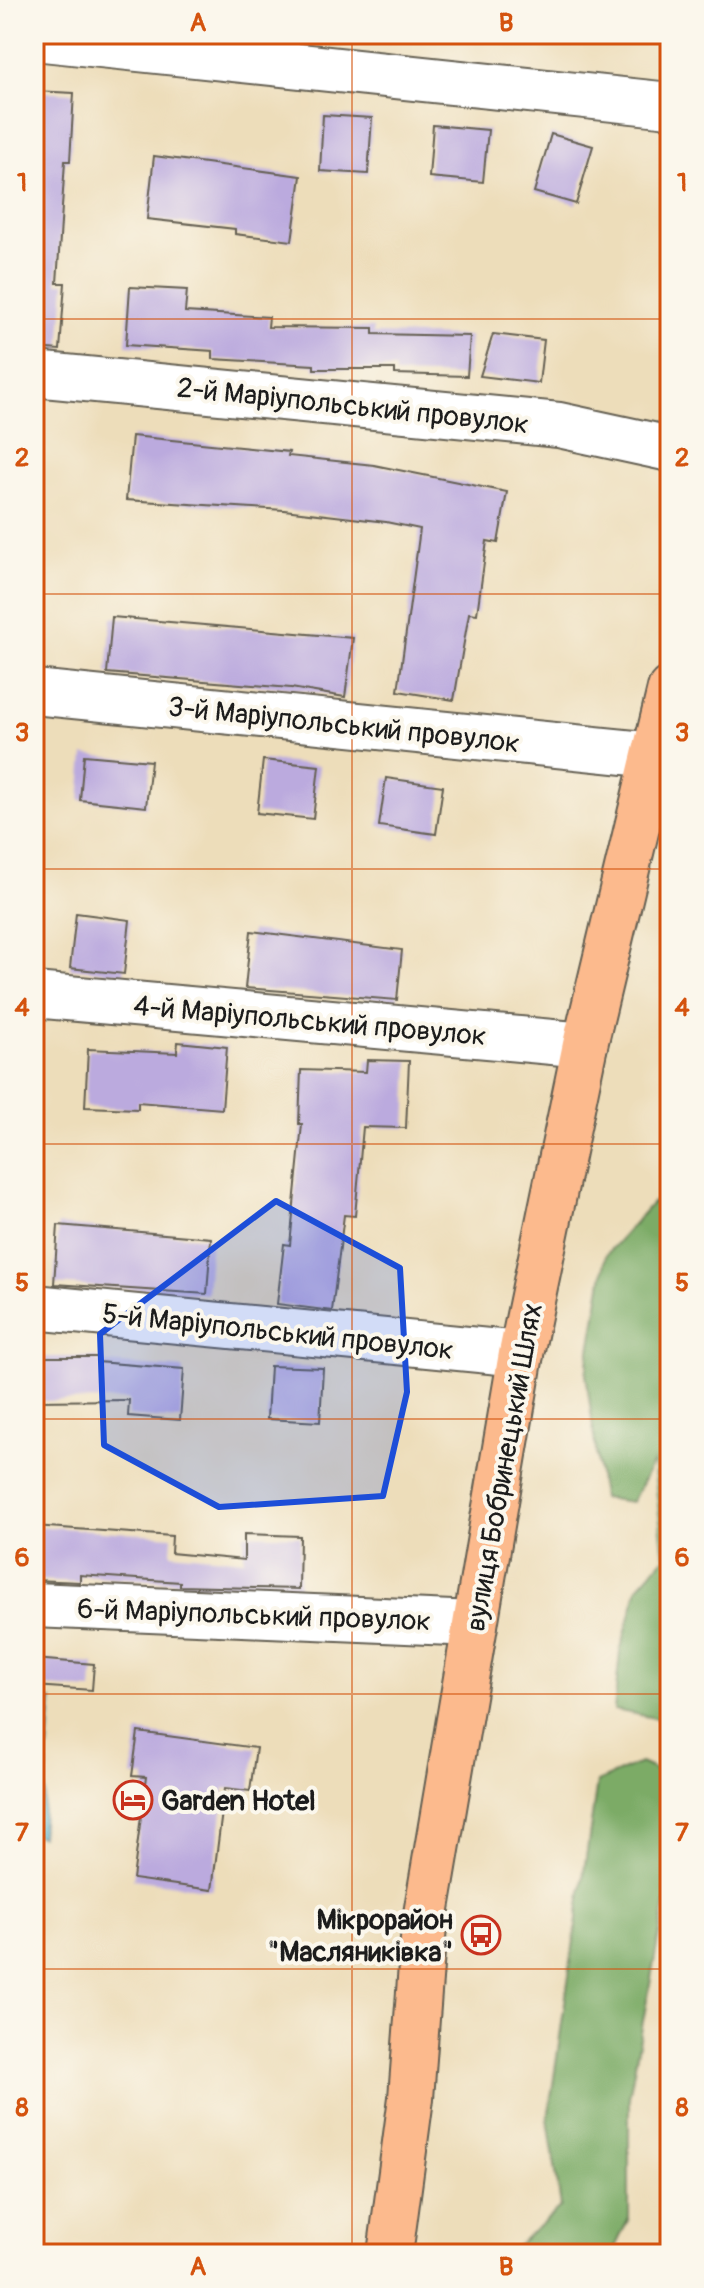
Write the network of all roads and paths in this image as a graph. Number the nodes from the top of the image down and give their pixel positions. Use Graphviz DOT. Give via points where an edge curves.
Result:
graph roads {
  1 [pos="34,38"];
  2 [pos="670,105"];
  3 [pos="34,374"];
  4 [pos="670,449"];
  5 [pos="670,689"];
  6 [pos="34,692"];
  7 [pos="654,755"];
  8 [pos="34,995"];
  9 [pos="585,1045"];
  10 [pos="34,1307"];
  11 [pos="521,1354"];
  12 [pos="34,1605"];
  13 [pos="475,1624"];
  14 [pos="390,2254"];
  1 -- 2 [label="street"];
  3 -- 4 [label="street, 2-й Маріупольський провулок" via="559,425"];
  5 -- 7 [label="main road, вулиця Бобринецький Шлях"];
  6 -- 7 [label="street, 3-й Маріупольський провулок"];
  7 -- 9 [label="main road, вулиця Бобринецький Шлях"];
  8 -- 9 [label="street, 4-й Маріупольський провулок"];
  9 -- 11 [label="main road, вулиця Бобринецький Шлях"];
  10 -- 11 [label="street, 5-й Маріупольський провулок"];
  11 -- 13 [label="main road, вулиця Бобринецький Шлях"];
  12 -- 13 [label="street, 6-й Маріупольський провулок"];
  13 -- 14 [label="main road, вулиця Бобринецький Шлях" via="424,1926 411,2098"];
}
